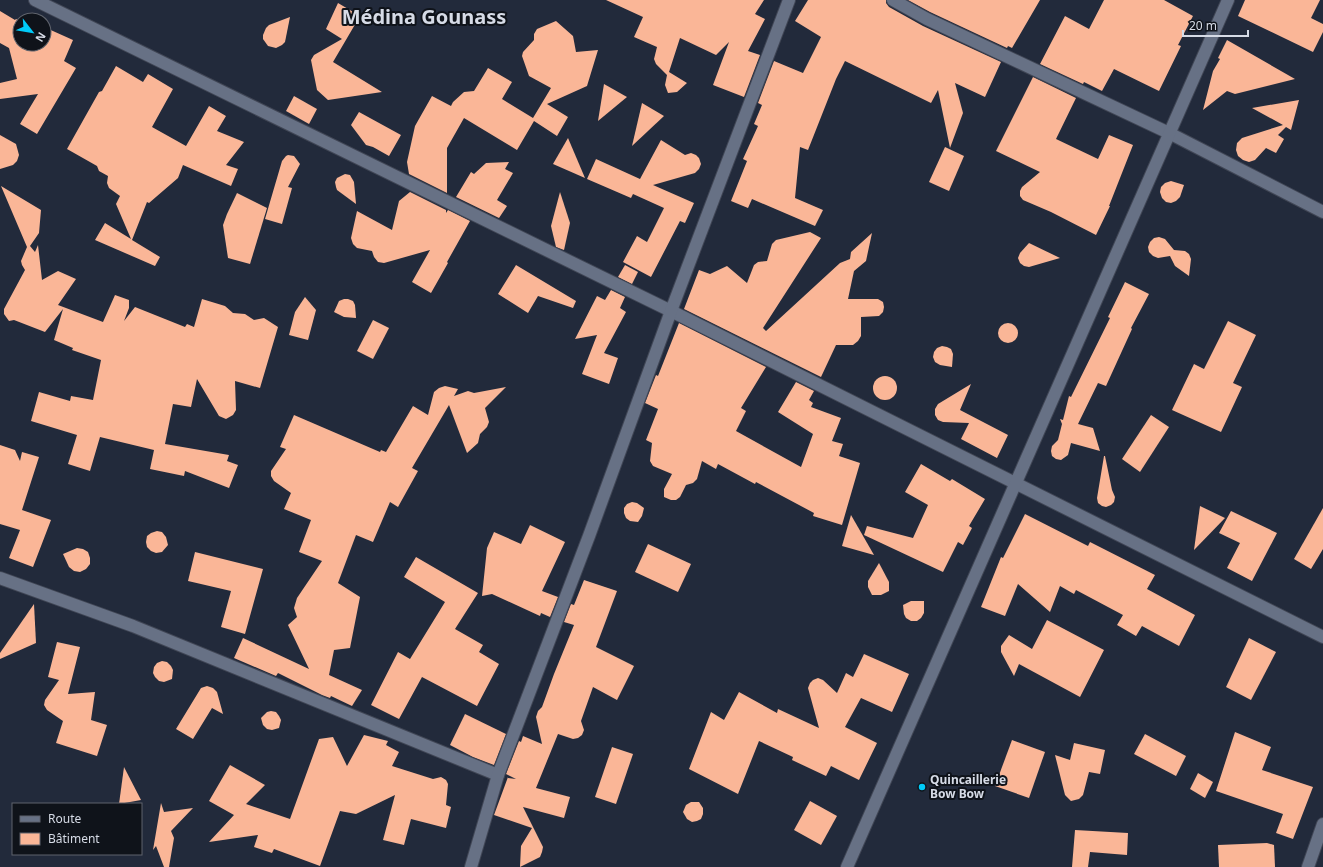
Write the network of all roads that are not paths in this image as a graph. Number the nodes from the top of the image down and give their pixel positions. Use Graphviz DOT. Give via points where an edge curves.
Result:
graph roads {
  1 [pos="35,0"];
  2 [pos="789,0"];
  3 [pos="893,0"];
  4 [pos="1228,0"];
  5 [pos="1169,133"];
  6 [pos="1323,212"];
  7 [pos="671,311"];
  8 [pos="1015,482"];
  9 [pos="0,578"];
  10 [pos="1323,637"];
  11 [pos="498,776"];
  12 [pos="1323,824"];
  13 [pos="471,867"];
  14 [pos="847,867"];
  15 [pos="1308,867"];
  1 -- 7 [label="street"];
  2 -- 7 [label="street"];
  3 -- 5 [label="street" via="927,19"];
  4 -- 5 [label="street"];
  5 -- 6 [label="street"];
  5 -- 8 [label="street"];
  7 -- 8 [label="street"];
  7 -- 11 [label="street"];
  8 -- 10 [label="street"];
  8 -- 14 [label="street"];
  9 -- 11 [label="street" via="133,626"];
  11 -- 13 [label="street"];
  12 -- 15 [label="street"];
}
